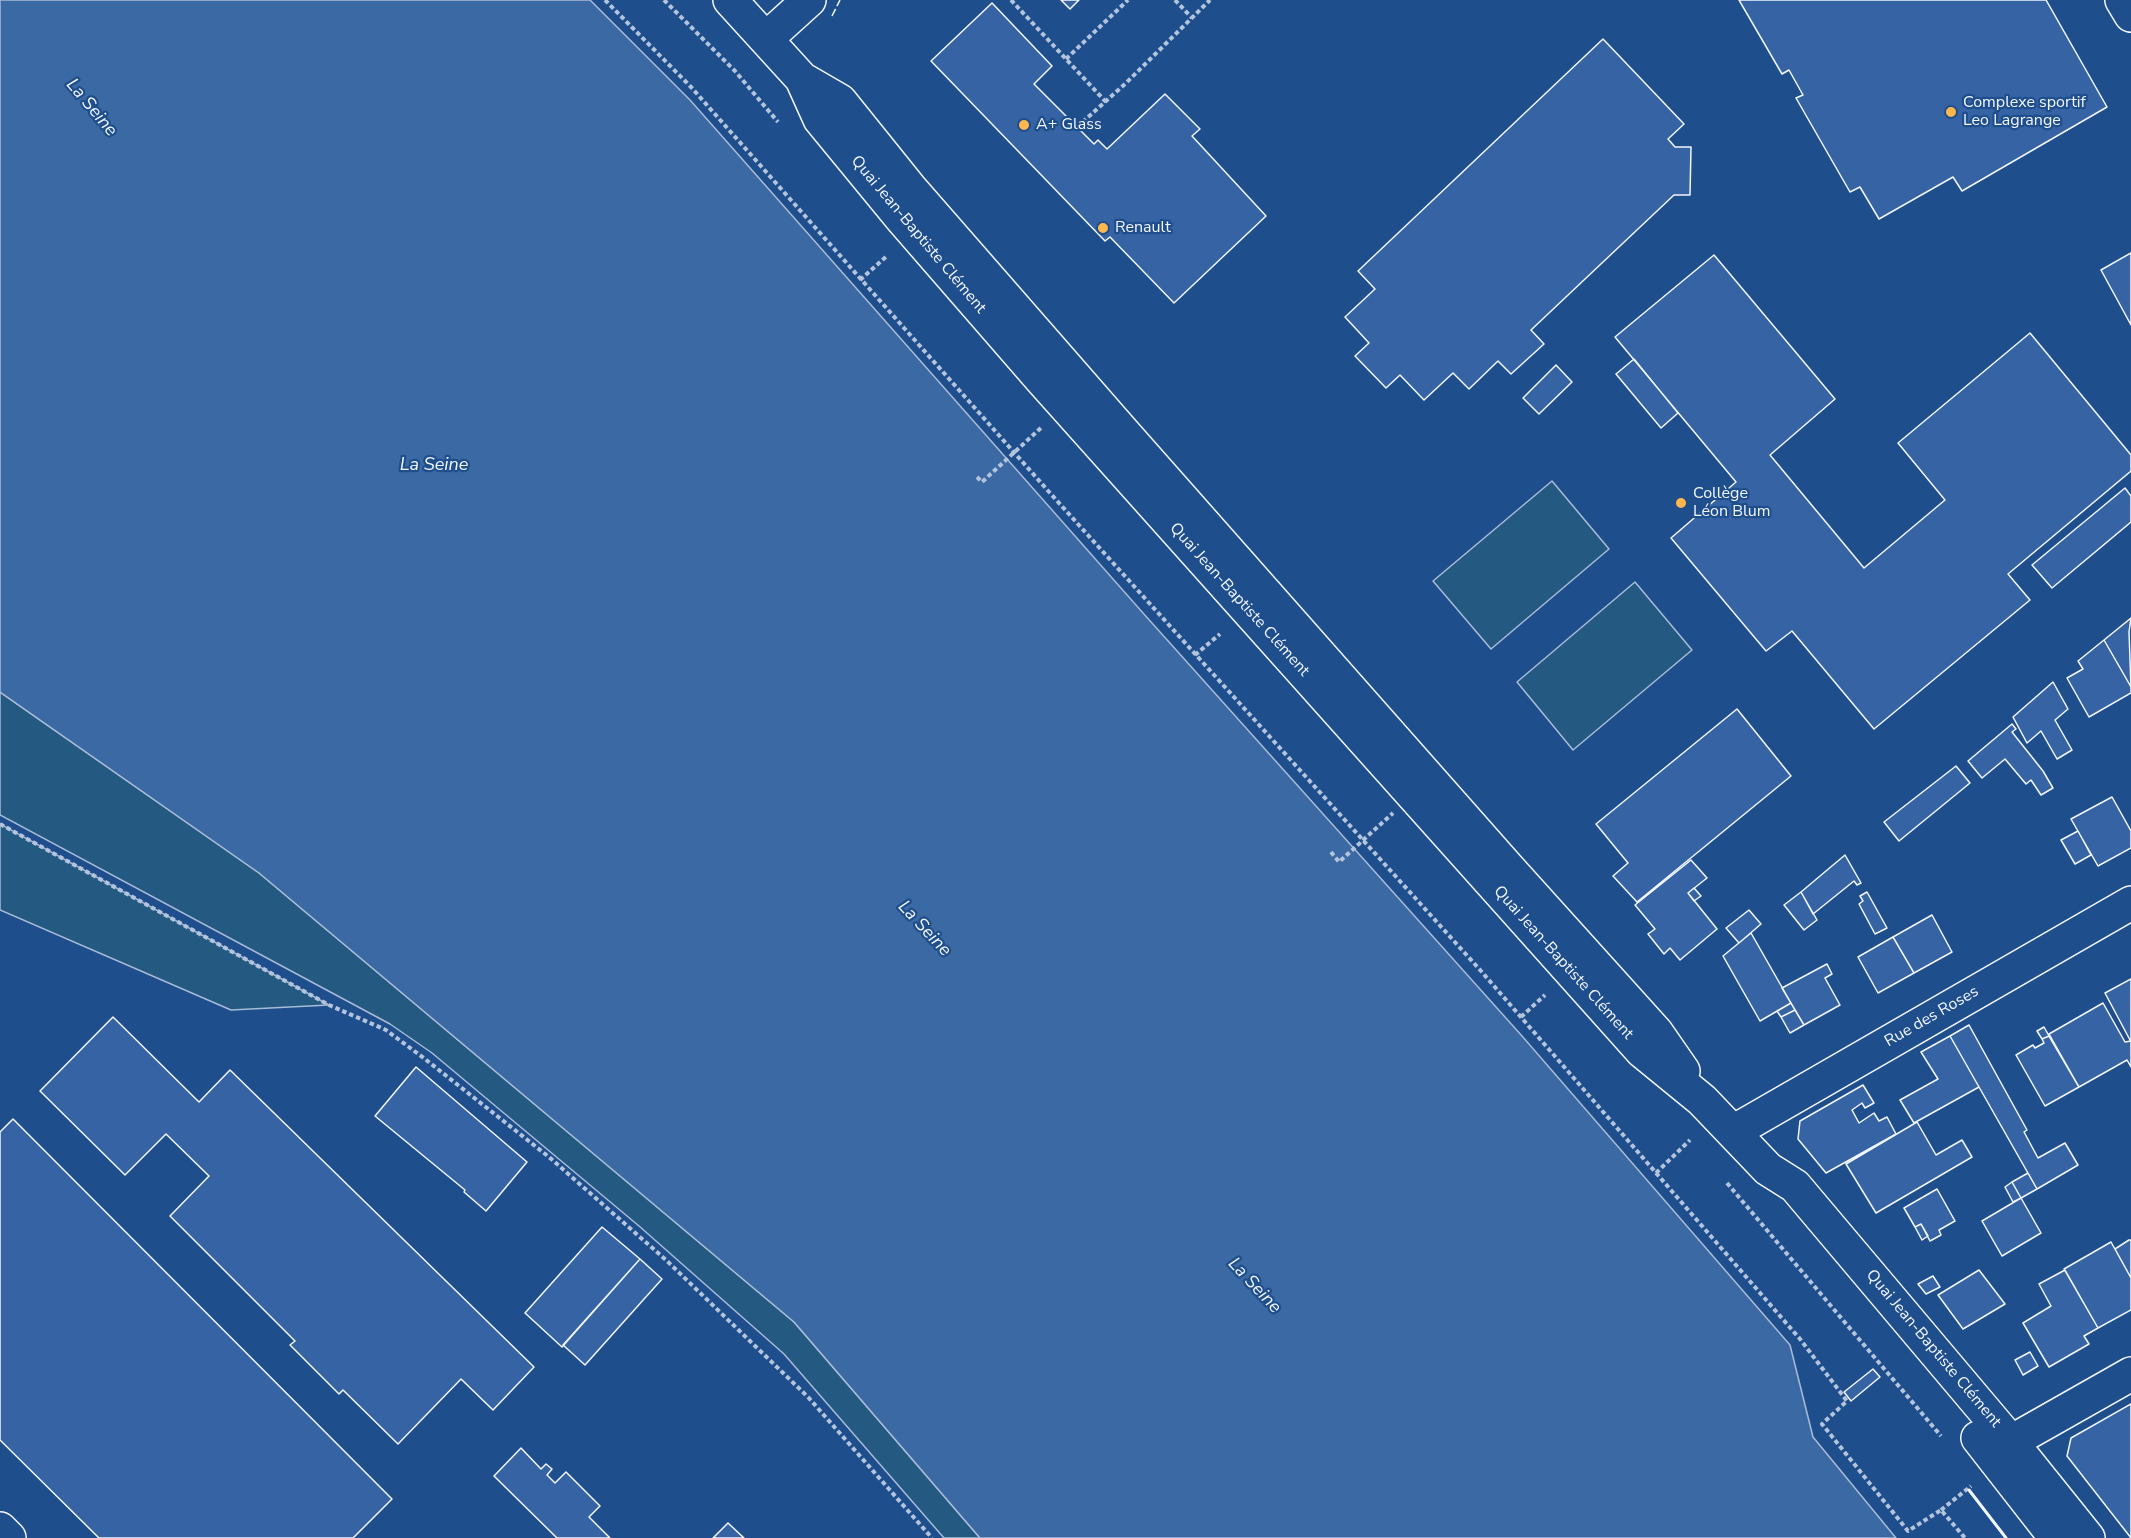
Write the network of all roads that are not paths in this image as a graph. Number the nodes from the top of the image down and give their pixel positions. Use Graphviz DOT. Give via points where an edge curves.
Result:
graph roads {
  1 [pos="730,0"];
  2 [pos="809,0"];
  3 [pos="2122,0"];
  4 [pos="2131,15"];
  5 [pos="766,39"];
  6 [pos="2131,903"];
  7 [pos="1733,1132"];
  8 [pos="1768,1169"];
  9 [pos="2131,1374"];
  10 [pos="2011,1442"];
  11 [pos="0,1529"];
  12 [pos="9,1538"];
  13 [pos="2056,1538"];
  14 [pos="2088,1538"];
  1 -- 5 [label="main road, Quai Jean-Baptiste Clément"];
  2 -- 5 [label="main road"];
  3 -- 4 [label="main road"];
  5 -- 7 [label="main road, Quai Jean-Baptiste Clément" via="802,79 820,119 1042,380 1642,1051 1702,1100"];
  6 -- 7 [label="main road, Rue des Roses"];
  7 -- 8 [label="main road, Quai Jean-Baptiste Clément"];
  8 -- 10 [label="main road, Quai Jean-Baptiste Clément" via="1795,1186"];
  8 -- 13 [label="main road, Quai Jean-Baptiste Clément" via="1776,1198 1998,1462"];
  9 -- 10 [label="main road"];
  10 -- 14 [label="main road, Quai Jean-Baptiste Clément"];
  11 -- 12 [label="main road"];
}
